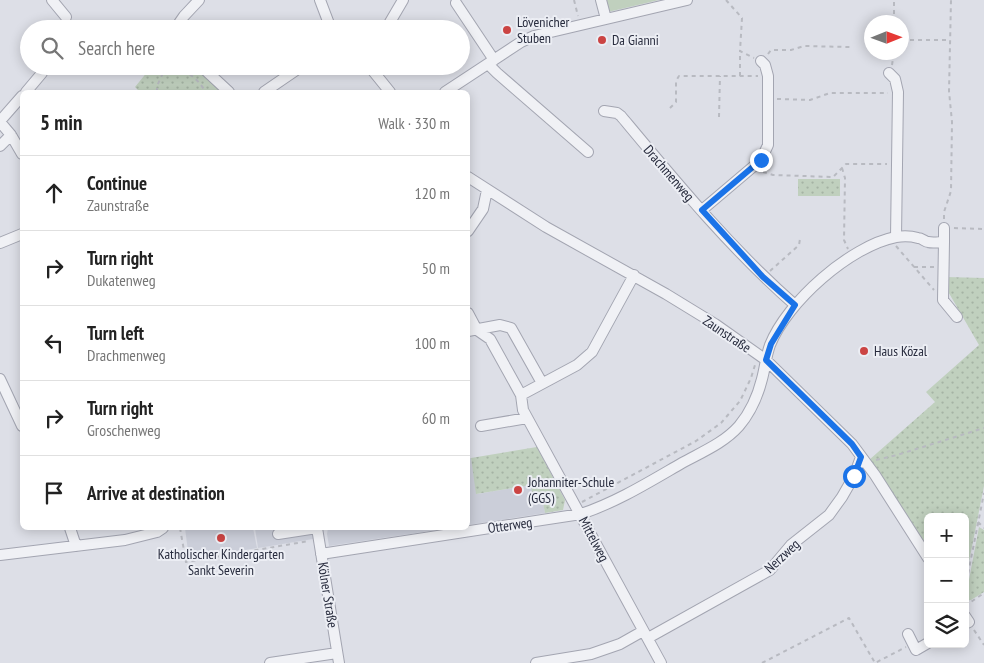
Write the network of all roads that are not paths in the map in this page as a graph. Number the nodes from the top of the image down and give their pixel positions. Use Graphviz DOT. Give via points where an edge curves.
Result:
graph roads {
  1 [pos="52,0"];
  2 [pos="199,0"];
  3 [pos="320,0"];
  4 [pos="403,0"];
  5 [pos="601,0"];
  6 [pos="687,0"];
  7 [pos="456,3"];
  8 [pos="66,17"];
  9 [pos="606,19"];
  10 [pos="181,20"];
  11 [pos="328,20"];
  12 [pos="391,20"];
  13 [pos="466,20"];
  14 [pos="470,27"];
  15 [pos="761,61"];
  16 [pos="491,62"];
  17 [pos="889,73"];
  18 [pos="40,75"];
  19 [pos="211,75"];
  20 [pos="288,75"];
  21 [pos="376,75"];
  22 [pos="28,90"];
  23 [pos="227,90"];
  24 [pos="267,90"];
  25 [pos="388,90"];
  26 [pos="448,90"];
  27 [pos="20,98"];
  28 [pos="604,111"];
  29 [pos="0,121"];
  30 [pos="11,135"];
  31 [pos="0,146"];
  32 [pos="20,151"];
  33 [pos="588,152"];
  34 [pos="470,178"];
  35 [pos="487,190"];
  36 [pos="702,210"];
  37 [pos="470,228"];
  38 [pos="944,228"];
  39 [pos="20,235"];
  40 [pos="893,238"];
  41 [pos="944,242"];
  42 [pos="0,243"];
  43 [pos="634,275"];
  44 [pos="795,305"];
  45 [pos="957,317"];
  46 [pos="472,330"];
  47 [pos="762,357"];
  48 [pos="0,379"];
  49 [pos="542,383"];
  50 [pos="520,395"];
  51 [pos="527,418"];
  52 [pos="20,422"];
  53 [pos="481,426"];
  54 [pos="861,457"];
  55 [pos="578,510"];
  56 [pos="470,528"];
  57 [pos="71,530"];
  58 [pos="160,530"];
  59 [pos="304,530"];
  60 [pos="317,530"];
  61 [pos="461,530"];
  62 [pos="278,534"];
  63 [pos="76,546"];
  64 [pos="924,552"];
  65 [pos="321,554"];
  66 [pos="0,555"];
  67 [pos="645,634"];
  68 [pos="908,634"];
  69 [pos="924,646"];
  70 [pos="338,658"];
  71 [pos="270,663"];
  72 [pos="536,663"];
  73 [pos="662,663"];
  1 -- 8 [label="street"];
  2 -- 10 [label="street"];
  3 -- 11 [label="street"];
  4 -- 12 [label="street"];
  5 -- 9 [label="street"];
  6 -- 9 [label="street"];
  7 -- 13 [label="street"];
  9 -- 16 [label="street" via="534,36"];
  14 -- 16 [label="street"];
  15 -- 36 [label="street" via="768,76 768,145 765,154"];
  16 -- 26 [label="street"];
  16 -- 33 [label="street" via="497,73"];
  17 -- 40 [label="street" via="895,79 898,92"];
  18 -- 22 [label="street"];
  19 -- 23 [label="street"];
  20 -- 24 [label="street"];
  21 -- 25 [label="street"];
  27 -- 29 [label="street"];
  28 -- 36 [label="street, Drachmenweg" via="621,116 688,198"];
  29 -- 30 [label="street"];
  30 -- 31 [label="street"];
  30 -- 32 [label="street"];
  34 -- 35 [label="street, Zaunstraße"];
  35 -- 37 [label="street" via="483,209"];
  35 -- 43 [label="street, Zaunstraße"];
  36 -- 44 [label="street, Drachmenweg" via="763,277"];
  38 -- 41 [label="street"];
  39 -- 42 [label="street"];
  40 -- 41 [label="street" via="907,236 926,242"];
  40 -- 44 [label="street, Otterweg" via="851,256"];
  41 -- 45 [label="street" via="943,300"];
  43 -- 47 [label="street, Zaunstraße"];
  43 -- 49 [label="street" via="592,352 578,364"];
  44 -- 47 [label="street, Otterweg"];
  46 -- 49 [label="street" via="500,325 511,328"];
  46 -- 50 [label="street, Mittelweg" via="490,339"];
  47 -- 54 [label="street, Zaunstraße" via="847,438"];
  47 -- 55 [label="street, Otterweg" via="762,380 746,415 724,439 594,510"];
  48 -- 52 [label="street"];
  49 -- 50 [label="street"];
  50 -- 51 [label="street, Mittelweg"];
  51 -- 53 [label="street"];
  51 -- 55 [label="street, Mittelweg"];
  54 -- 64 [label="street, Zaunstraße"];
  54 -- 67 [label="street, Nerzweg" via="854,476 829,515 791,545 770,570"];
  55 -- 56 [label="street, Otterweg"];
  55 -- 67 [label="street, Mittelweg"];
  57 -- 63 [label="street"];
  58 -- 63 [label="street" via="125,540"];
  59 -- 62 [label="street"];
  60 -- 65 [label="street, Kölner Straße"];
  61 -- 65 [label="street, Otterweg"];
  63 -- 66 [label="street"];
  65 -- 70 [label="street, Kölner Straße"];
  67 -- 72 [label="street, Nerzweg" via="591,654"];
  67 -- 73 [label="street, Mittelweg"];
  68 -- 69 [label="street" via="916,650"];
  70 -- 71 [label="street"];
}
